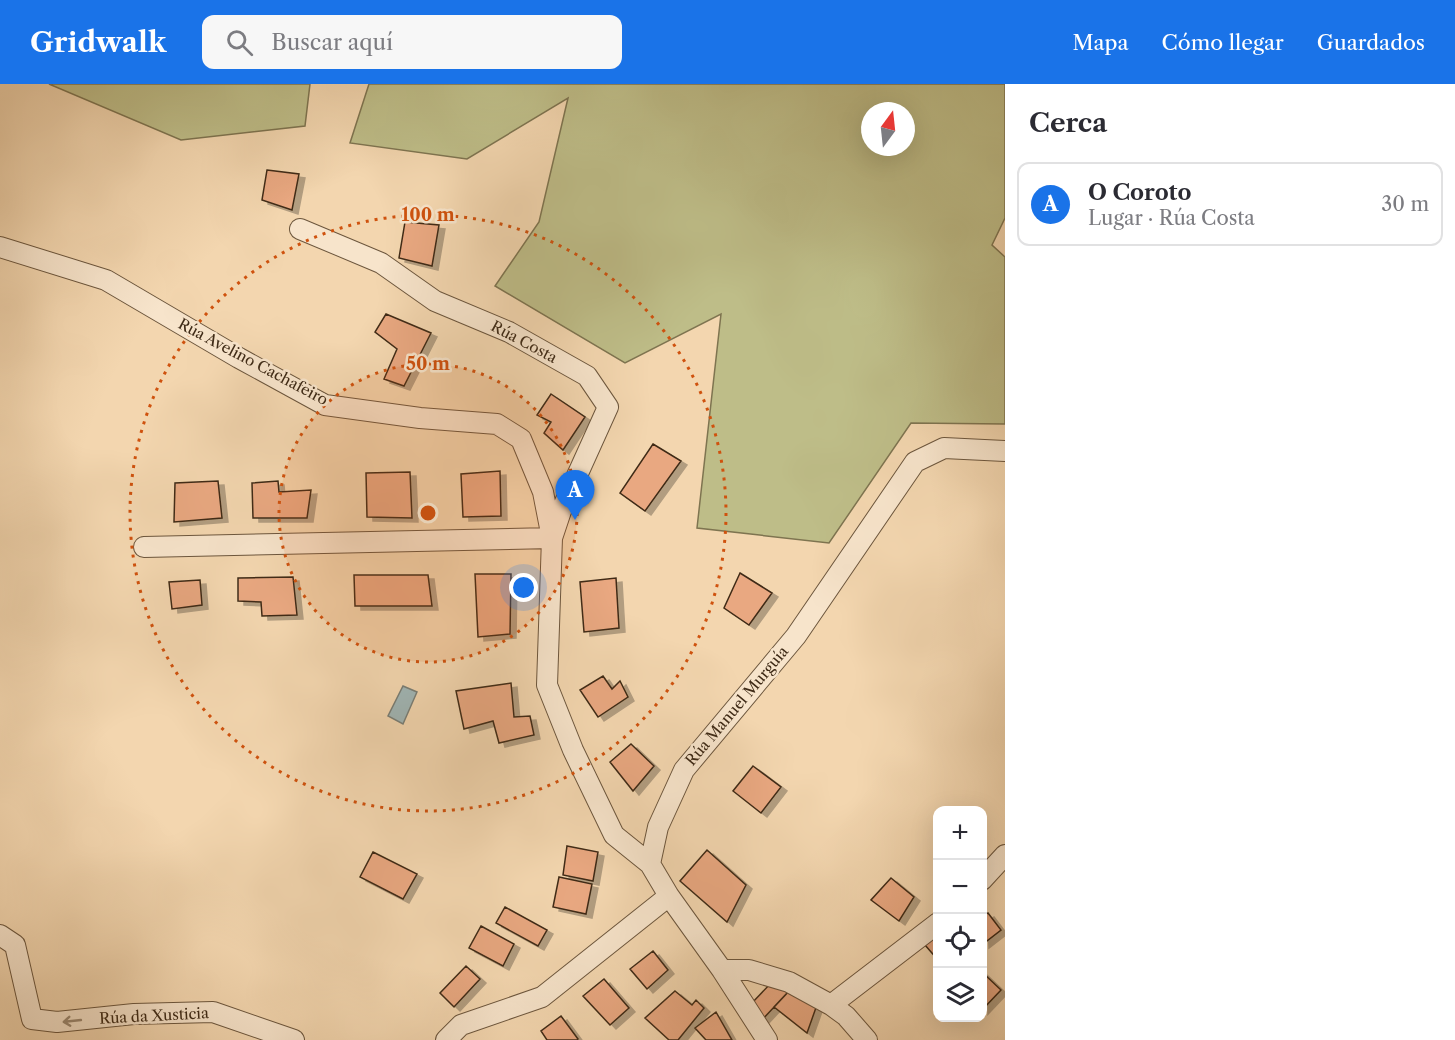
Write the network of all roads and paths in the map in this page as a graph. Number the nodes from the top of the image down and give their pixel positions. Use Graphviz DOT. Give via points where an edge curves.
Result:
graph roads {
  1 [pos="300,229"];
  2 [pos="0,247"];
  3 [pos="1005,451"];
  4 [pos="552,538"];
  5 [pos="144,547"];
  6 [pos="1005,855"];
  7 [pos="650,864"];
  8 [pos="987,875"];
  9 [pos="669,896"];
  10 [pos="933,927"];
  11 [pos="0,935"];
  12 [pos="722,970"];
  13 [pos="831,1005"];
  14 [pos="294,1040"];
  15 [pos="446,1040"];
  16 [pos="767,1040"];
  17 [pos="867,1040"];
  1 -- 4 [label="street, Rúa Costa" via="381,263 435,301 508,332 587,376 608,408"];
  2 -- 4 [label="street, Rúa Avelino Cachafeiro" via="106,280 325,405 497,424 521,439 543,492"];
  3 -- 7 [label="street, Rúa Manuel Murguía" via="944,448 915,462 796,636 684,770 658,827"];
  4 -- 5 [label="street"];
  4 -- 7 [label="street, Rúa Avelino Cachafeiro" via="547,685 614,834"];
  6 -- 8 [label="street"];
  7 -- 9 [label="street"];
  9 -- 12 [label="street"];
  9 -- 15 [label="street" via="542,997 461,1025"];
  10 -- 13 [label="street"];
  14 -- 11 [label="street, Rúa da Xusticia, one-way" via="213,1012 134,1014 57,1022 32,1020 15,945"];
  12 -- 13 [label="street" via="750,970 789,982"];
  12 -- 16 [label="street"];
  13 -- 17 [label="street"];
}
